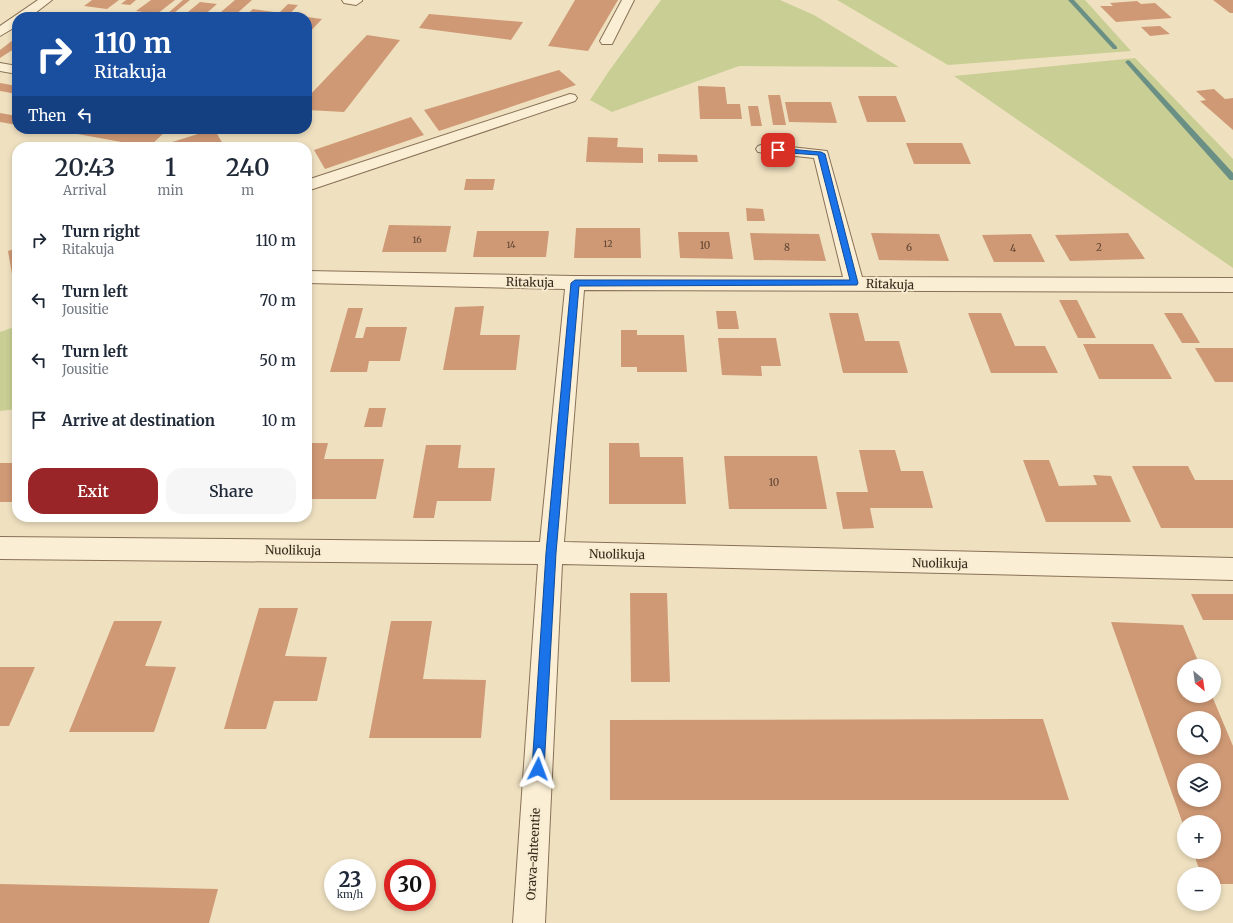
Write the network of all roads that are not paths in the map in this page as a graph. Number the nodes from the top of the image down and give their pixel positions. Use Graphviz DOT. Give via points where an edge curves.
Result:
graph roads {
  1 [pos="46,0"];
  2 [pos="628,0"];
  3 [pos="28,12"];
  4 [pos="12,24"];
  5 [pos="0,32"];
  6 [pos="607,41"];
  7 [pos="0,67"];
  8 [pos="12,69"];
  9 [pos="570,98"];
  10 [pos="764,149"];
  11 [pos="312,184"];
  12 [pos="312,277"];
  13 [pos="575,283"];
  14 [pos="854,283"];
  15 [pos="1233,285"];
  16 [pos="0,548"];
  17 [pos="551,553"];
  18 [pos="1233,568"];
  19 [pos="529,923"];
  1 -- 3 [label="street"];
  2 -- 6 [label="street"];
  4 -- 5 [label="street"];
  7 -- 8 [label="street"];
  9 -- 11 [label="street"];
  10 -- 14 [label="street" via="821,154"];
  12 -- 13 [label="street, Ritakuja"];
  13 -- 14 [label="street, Ritakuja"];
  13 -- 17 [label="street, Orava-ahteentie"];
  14 -- 15 [label="street, Ritakuja"];
  16 -- 17 [label="street, Nuolikuja"];
  17 -- 18 [label="street, Nuolikuja"];
  17 -- 19 [label="street, Orava-ahteentie"];
}
